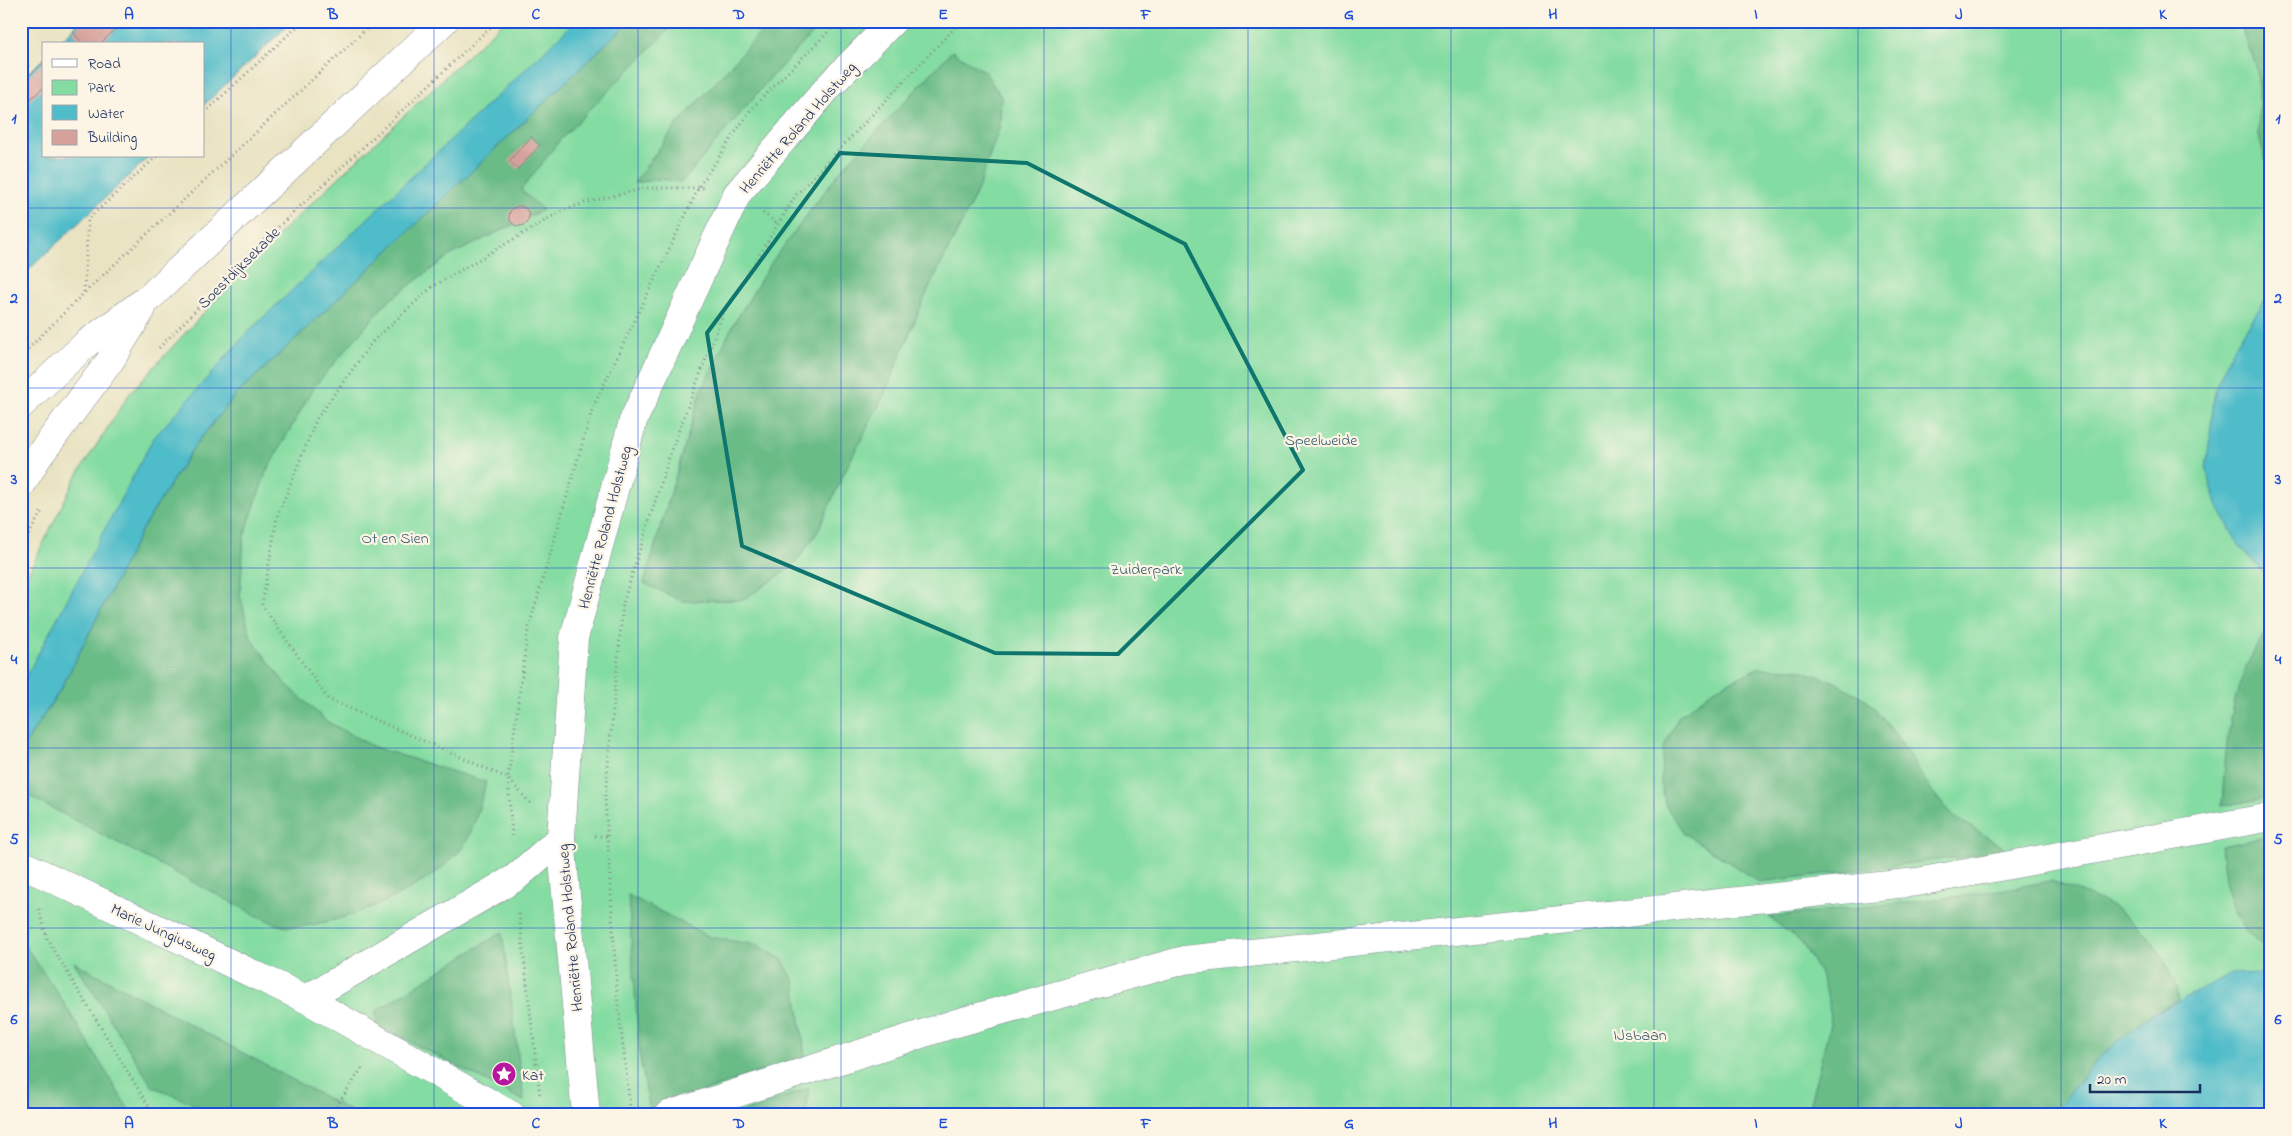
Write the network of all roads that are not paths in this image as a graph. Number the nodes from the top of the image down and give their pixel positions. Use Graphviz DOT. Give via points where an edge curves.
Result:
graph roads {
  1 [pos="444,21"];
  2 [pos="894,21"];
  3 [pos="150,297"];
  4 [pos="21,405"];
  5 [pos="21,485"];
  6 [pos="2271,817"];
  7 [pos="561,838"];
  8 [pos="24,865"];
  9 [pos="306,999"];
  10 [pos="512,1115"];
  11 [pos="586,1115"];
  12 [pos="668,1115"];
  1 -- 3 [label="street"];
  2 -- 7 [label="street, Henriëtte Roland Holstweg" via="830,85 737,194 631,430 574,638"];
  3 -- 4 [label="street" via="86,344"];
  3 -- 5 [label="street" via="110,361 38,457"];
  6 -- 12 [label="street" via="1917,882 1184,960 953,1024"];
  7 -- 9 [label="street" via="515,878"];
  7 -- 11 [label="street, Henriëtte Roland Holstweg"];
  8 -- 9 [label="street, Marie Jungiusweg"];
  9 -- 10 [label="street, Marie Jungiusweg"];
}
